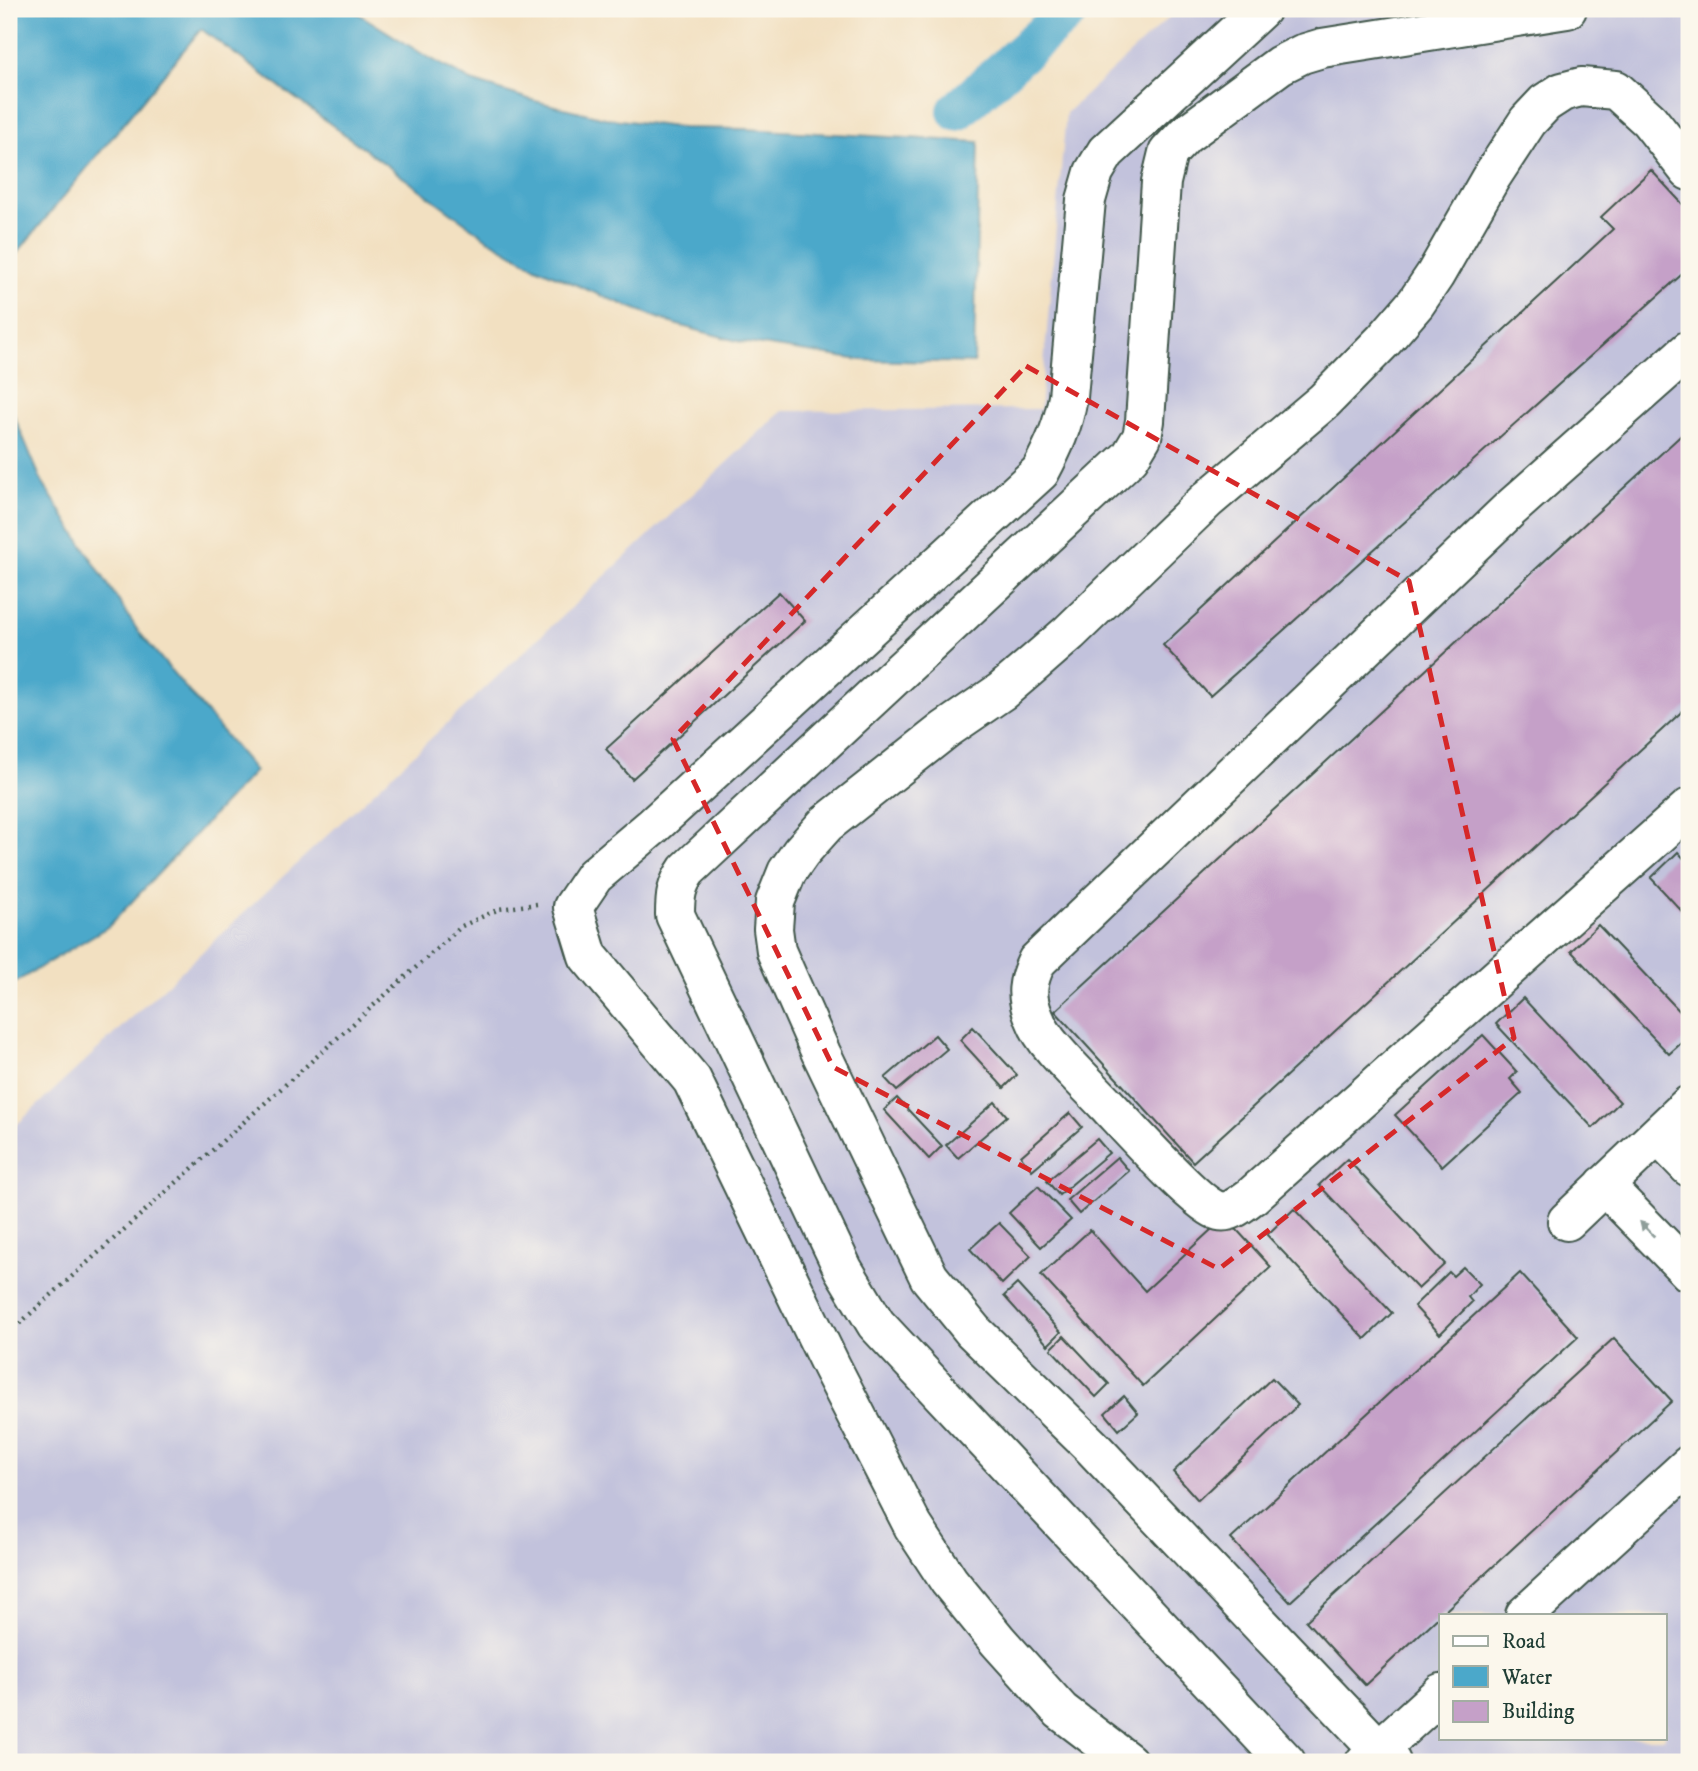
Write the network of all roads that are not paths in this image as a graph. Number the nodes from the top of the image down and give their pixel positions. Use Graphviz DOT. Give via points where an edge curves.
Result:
graph roads {
  1 [pos="1261,9"];
  2 [pos="1567,9"];
  3 [pos="1689,172"];
  4 [pos="1689,350"];
  5 [pos="1689,808"];
  6 [pos="1689,1105"];
  7 [pos="1658,1135"];
  8 [pos="1689,1167"];
  9 [pos="1604,1185"];
  10 [pos="1567,1221"];
  11 [pos="1689,1272"];
  12 [pos="1689,1465"];
  13 [pos="1526,1614"];
  14 [pos="1439,1695"];
  15 [pos="1379,1758"];
  16 [pos="1128,1762"];
  17 [pos="1286,1762"];
  1 -- 16 [label="lane" via="1106,152 1094,172 1086,200 1068,397 1060,431 1040,472 594,876 573,907 588,956 692,1080 913,1526 949,1581 1061,1711"];
  2 -- 17 [label="lane" via="1302,54 1185,135 1168,153 1161,182 1145,421 1130,457 687,870 675,897 675,915 843,1269 876,1324"];
  3 -- 15 [label="lane" via="1649,120 1615,90 1581,87 1545,103 1490,179 1429,284 1384,340 1324,401 1208,500 1030,667 826,824 787,872 775,902 772,929 776,951 929,1277 973,1331 1091,1446"];
  4 -- 5 [label="lane" via="1510,509 1037,961 1028,979 1034,1020 1053,1048 1196,1196 1221,1212 1231,1210"];
  6 -- 7 [label="lane"];
  7 -- 8 [label="lane"];
  7 -- 9 [label="lane"];
  9 -- 10 [label="lane"];
  11 -- 9 [label="lane, one-way"];
  12 -- 13 [label="lane"];
  14 -- 15 [label="lane"];
}
